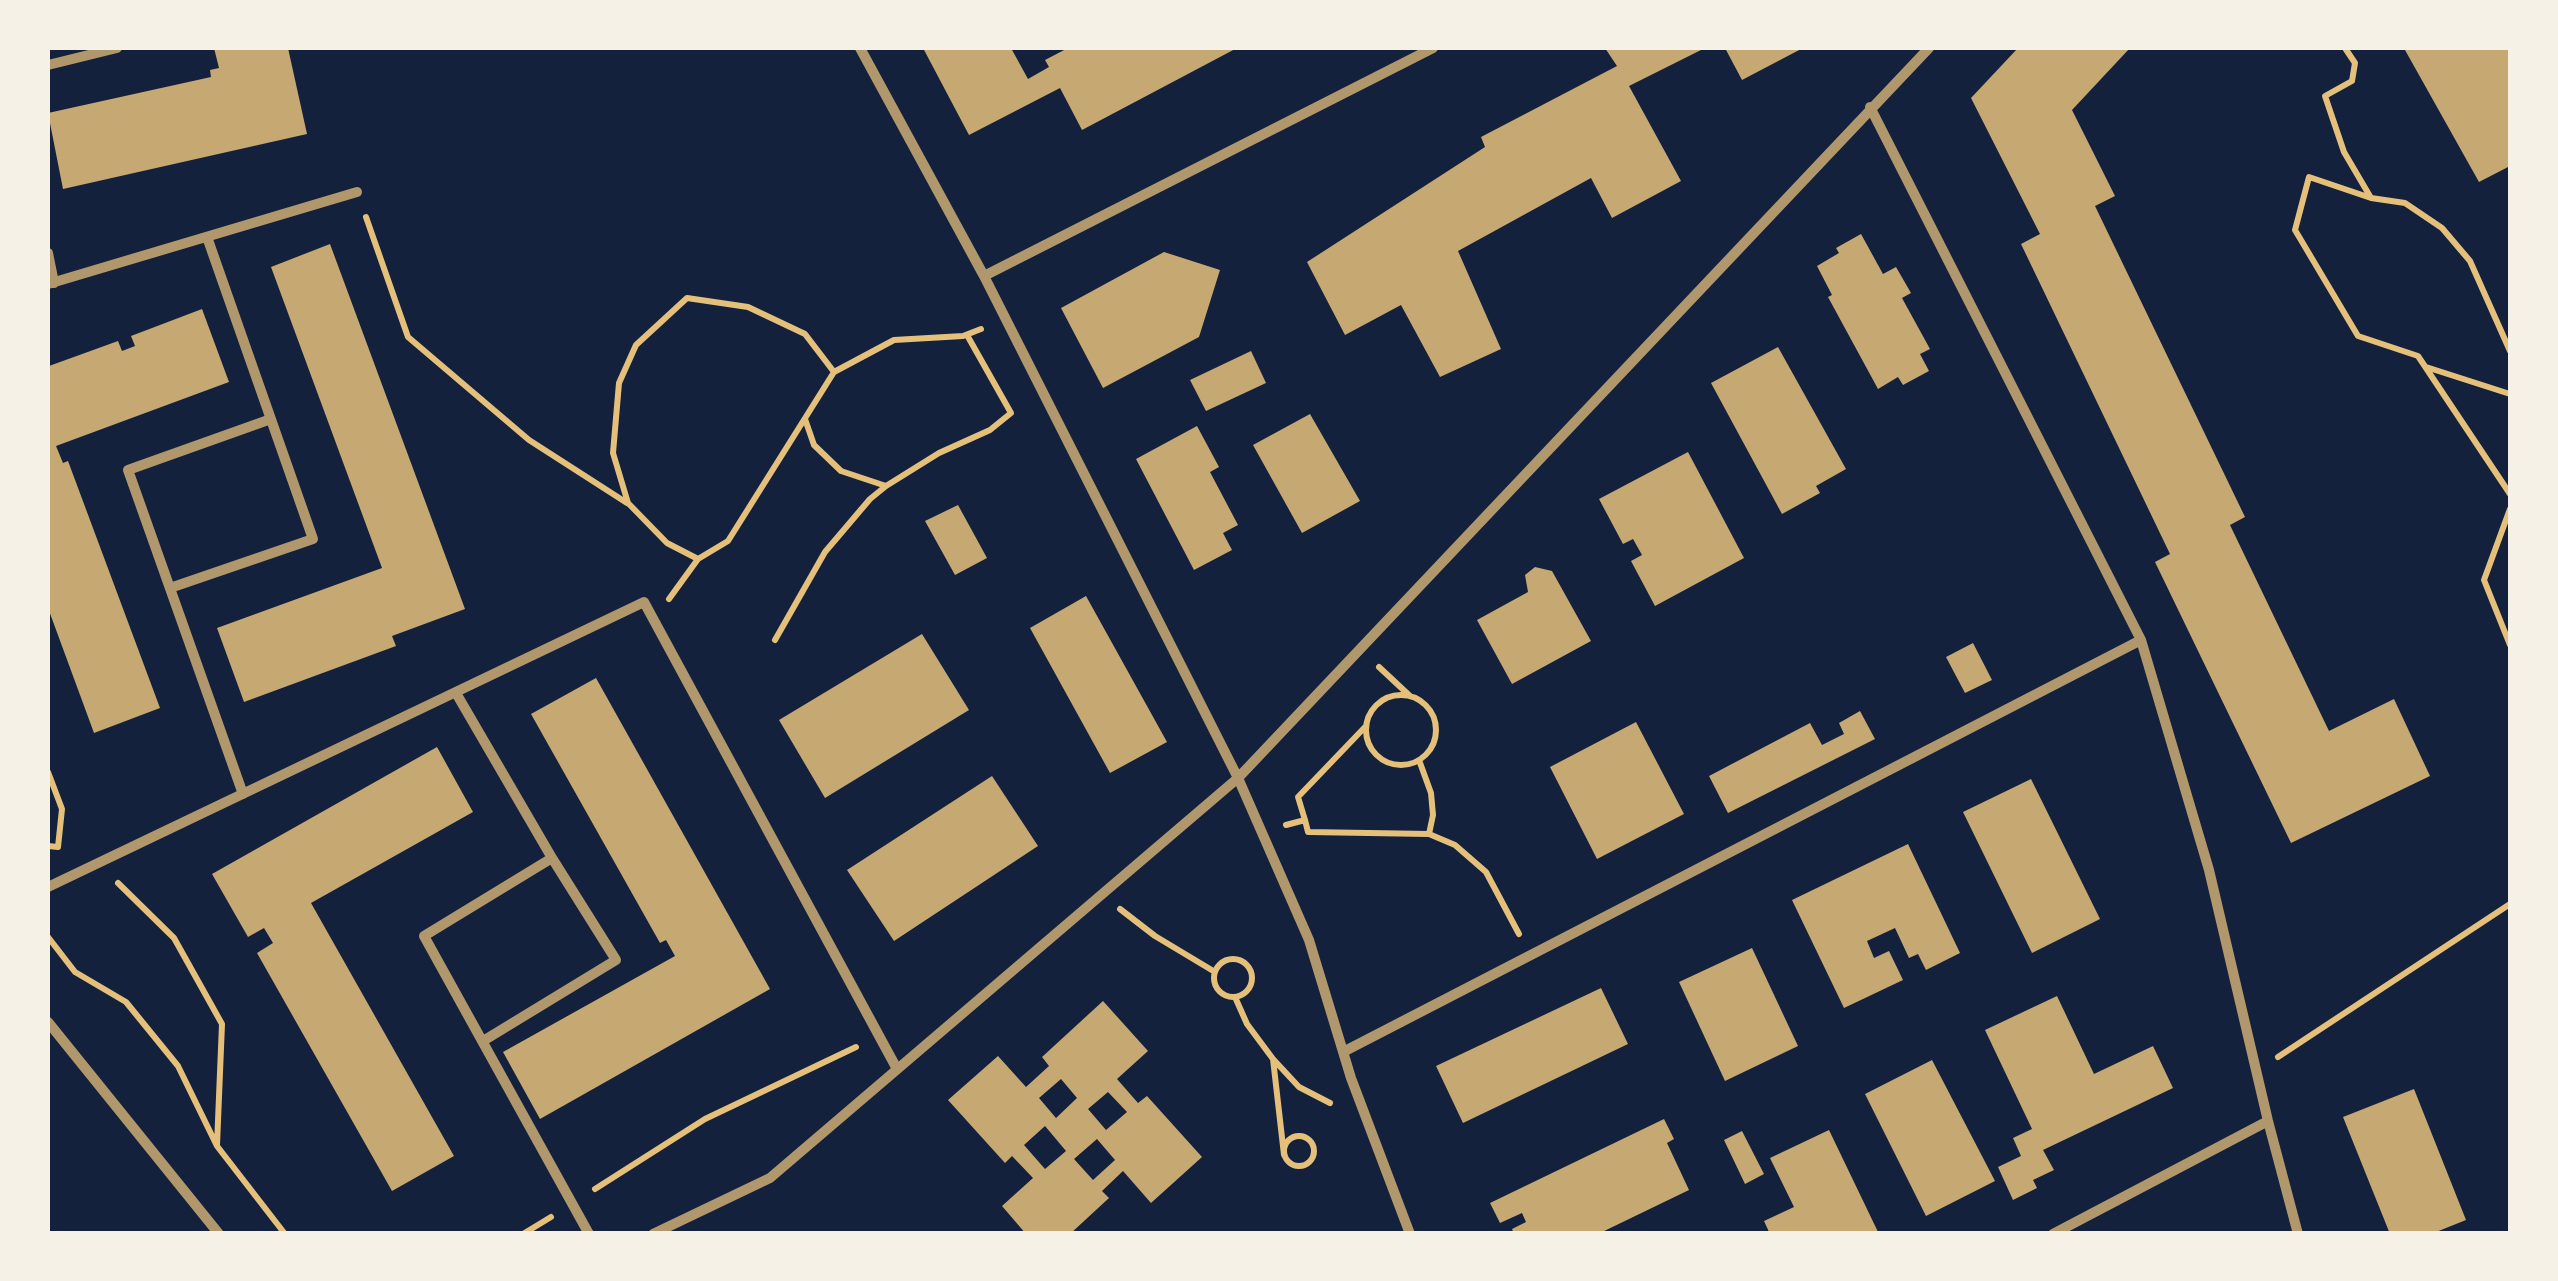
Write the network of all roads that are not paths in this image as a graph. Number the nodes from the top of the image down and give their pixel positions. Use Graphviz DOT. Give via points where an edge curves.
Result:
graph roads {
  1 [pos="117,48"];
  2 [pos="860,48"];
  3 [pos="1432,48"];
  4 [pos="1929,48"];
  5 [pos="48,65"];
  6 [pos="1870,107"];
  7 [pos="357,192"];
  8 [pos="207,237"];
  9 [pos="48,253"];
  10 [pos="984,276"];
  11 [pos="51,284"];
  12 [pos="272,420"];
  13 [pos="170,588"];
  14 [pos="2141,640"];
  15 [pos="456,693"];
  16 [pos="1238,778"];
  17 [pos="243,794"];
  18 [pos="552,858"];
  19 [pos="48,887"];
  20 [pos="48,1022"];
  21 [pos="482,1041"];
  22 [pos="1342,1052"];
  23 [pos="897,1069"];
  24 [pos="2268,1121"];
  25 [pos="219,1234"];
  26 [pos="590,1234"];
  27 [pos="654,1234"];
  28 [pos="1410,1234"];
  29 [pos="2053,1234"];
  30 [pos="2298,1234"];
  1 -- 5 [label="street"];
  2 -- 10 [label="street"];
  3 -- 10 [label="street"];
  4 -- 6 [label="street"];
  6 -- 14 [label="street"];
  6 -- 16 [label="street"];
  7 -- 8 [label="street"];
  8 -- 11 [label="street"];
  8 -- 12 [label="street"];
  9 -- 11 [label="street"];
  10 -- 16 [label="street"];
  12 -- 13 [label="street" via="313,539"];
  12 -- 13 [label="street" via="128,470"];
  13 -- 17 [label="street"];
  14 -- 22 [label="street"];
  14 -- 24 [label="street" via="2210,870"];
  15 -- 17 [label="street"];
  15 -- 18 [label="street"];
  15 -- 23 [label="street" via="644,602"];
  16 -- 22 [label="street" via="1308,940"];
  16 -- 23 [label="street"];
  17 -- 19 [label="street"];
  18 -- 21 [label="street" via="424,936"];
  18 -- 21 [label="street" via="616,960"];
  20 -- 25 [label="street"];
  21 -- 26 [label="street"];
  22 -- 28 [label="street"];
  23 -- 27 [label="street" via="770,1178"];
  24 -- 29 [label="street"];
  24 -- 30 [label="street"];
}
